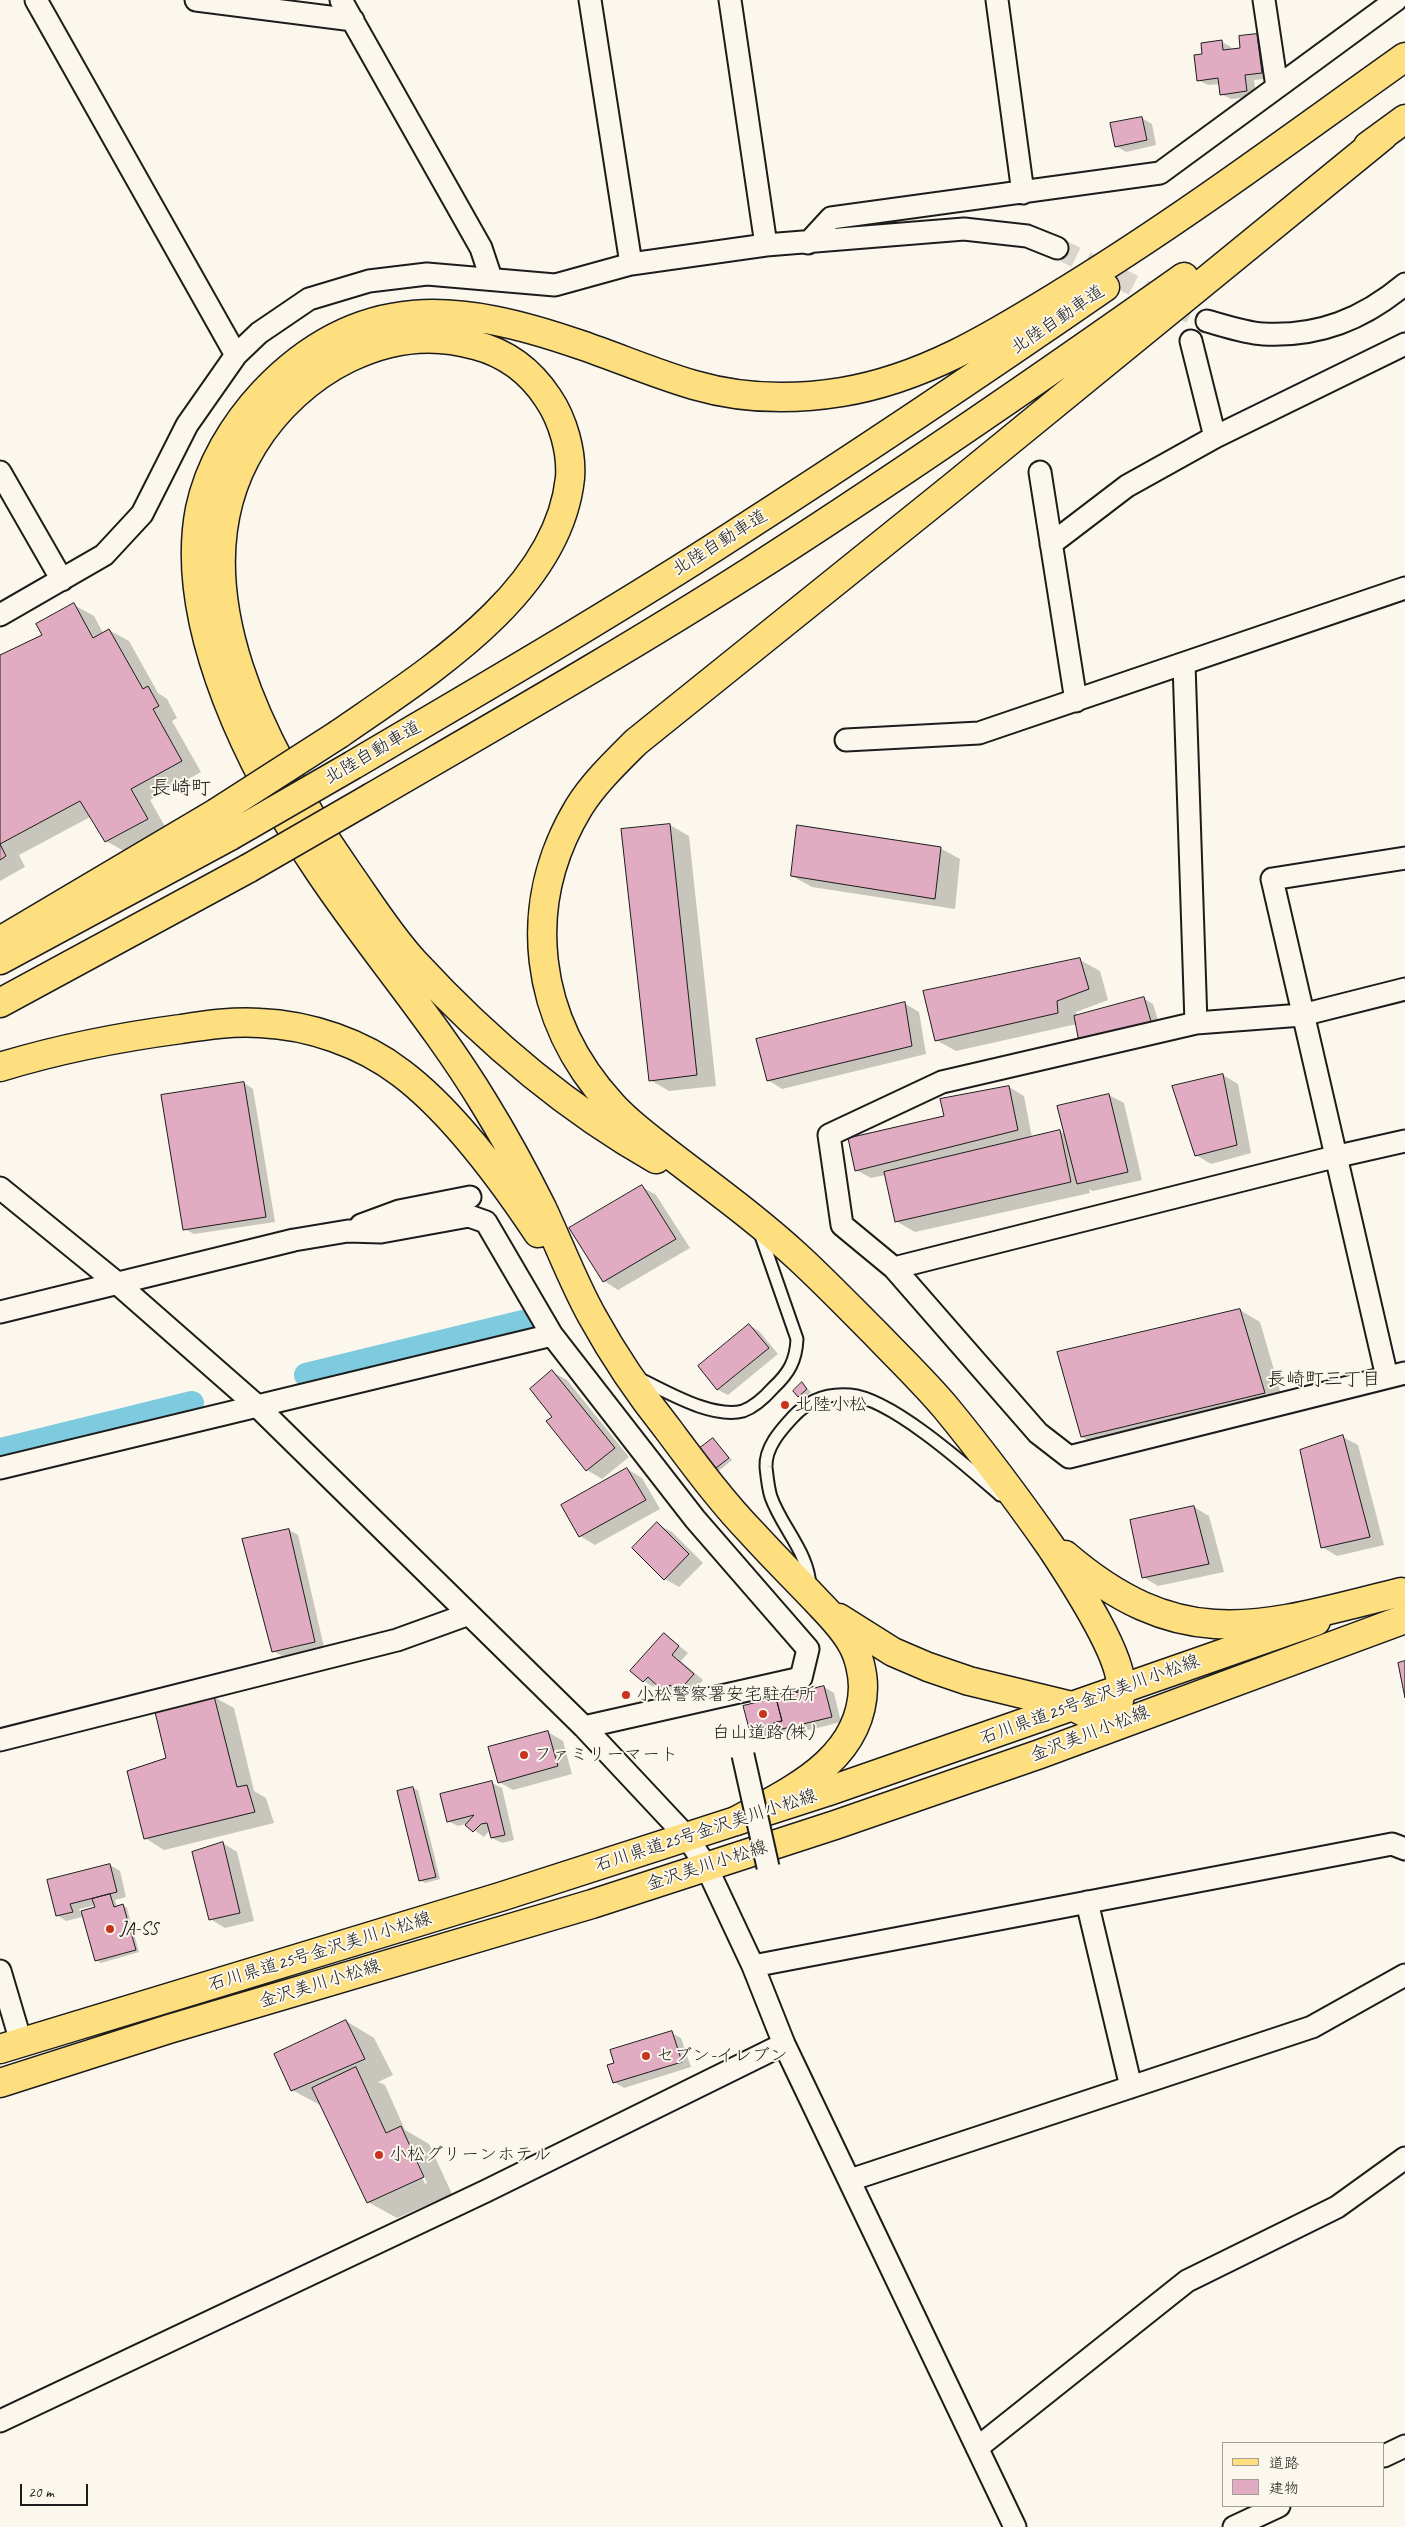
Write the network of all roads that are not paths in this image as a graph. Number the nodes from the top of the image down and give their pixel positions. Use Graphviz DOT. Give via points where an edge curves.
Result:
graph roads {
  1 [pos="36,0"];
  2 [pos="196,0"];
  3 [pos="342,0"];
  4 [pos="590,0"];
  5 [pos="730,0"];
  6 [pos="997,0"];
  7 [pos="1264,0"];
  8 [pos="1396,0"];
  9 [pos="353,20"];
  10 [pos="1405,57"];
  11 [pos="1405,71"];
  12 [pos="1277,87"];
  13 [pos="1405,119"];
  14 [pos="1383,136"];
  15 [pos="1023,193"];
  16 [pos="808,243"];
  17 [pos="766,245"];
  18 [pos="1057,248"];
  19 [pos="632,264"];
  20 [pos="491,278"];
  21 [pos="1405,284"];
  22 [pos="1207,322"];
  23 [pos="1191,341"];
  24 [pos="1405,344"];
  25 [pos="236,355"];
  26 [pos="1214,437"];
  27 [pos="0,472"];
  28 [pos="1040,472"];
  29 [pos="1051,544"];
  30 [pos="62,580"];
  31 [pos="1405,588"];
  32 [pos="0,615"];
  33 [pos="1184,664"];
  34 [pos="1076,701"];
  35 [pos="846,740"];
  36 [pos="223,825"];
  37 [pos="1405,858"];
  38 [pos="0,941"];
  39 [pos="0,960"];
  40 [pos="1405,989"];
  41 [pos="0,1003"];
  42 [pos="1302,1014"];
  43 [pos="1196,1023"];
  44 [pos="0,1067"];
  45 [pos="1405,1141"];
  46 [pos="1334,1157"];
  47 [pos="0,1188"];
  48 [pos="723,1196"];
  49 [pos="470,1197"];
  50 [pos="756,1222"];
  51 [pos="348,1230"];
  52 [pos="894,1268"];
  53 [pos="117,1283"];
  54 [pos="588,1310"];
  55 [pos="0,1312"];
  56 [pos="552,1335"];
  57 [pos="625,1372"];
  58 [pos="1396,1375"];
  59 [pos="256,1405"];
  60 [pos="0,1468"];
  61 [pos="1034,1524"];
  62 [pos="1403,1591"];
  63 [pos="810,1594"];
  64 [pos="469,1614"];
  65 [pos="1405,1619"];
  66 [pos="1122,1688"];
  67 [pos="1072,1706"];
  68 [pos="1111,1726"];
  69 [pos="584,1727"];
  70 [pos="0,1740"];
  71 [pos="743,1755"];
  72 [pos="736,1821"];
  73 [pos="687,1837"];
  74 [pos="1405,1849"];
  75 [pos="706,1866"];
  76 [pos="768,1867"];
  77 [pos="1087,1902"];
  78 [pos="753,1966"];
  79 [pos="0,1971"];
  80 [pos="1405,1976"];
  81 [pos="784,2044"];
  82 [pos="10,2045"];
  83 [pos="0,2083"];
  84 [pos="1131,2087"];
  85 [pos="1405,2158"];
  86 [pos="850,2180"];
  87 [pos="0,2421"];
  88 [pos="1405,2446"];
  89 [pos="978,2448"];
  90 [pos="1385,2456"];
  91 [pos="1277,2507"];
  92 [pos="1015,2527"];
  93 [pos="1234,2527"];
  1 -- 25 [label="street"];
  2 -- 9 [label="street"];
  3 -- 9 [label="street"];
  4 -- 19 [label="street"];
  5 -- 17 [label="street"];
  6 -- 15 [label="street"];
  7 -- 12 [label="street"];
  8 -- 12 [label="street"];
  9 -- 20 [label="street" via="481,248"];
  10 -- 54 [label="main road" via="1113,262 985,340 940,363 892,380 846,392 798,398 750,396 699,387 531,329 489,318 442,312 399,316 368,324 324,344 291,367 235,428 213,468 203,501 196,555 200,604 227,698 255,759 306,851 443,1040 481,1098 541,1206"];
  11 -- 36 [label="main road, 北陸自動車道, bridge" via="1112,282 915,417 731,537 563,641 353,764"];
  12 -- 15 [label="street" via="1160,173"];
  13 -- 14 [label="main road, 北陸自動車道"];
  14 -- 41 [label="main road, 北陸自動車道, bridge" via="888,481 750,571 555,691 249,868"];
  14 -- 48 [label="main road" via="662,720 607,771 580,806 550,872 542,913 542,952 549,992 565,1034 587,1073 612,1105"];
  15 -- 16 [label="street" via="831,218"];
  16 -- 17 [label="street"];
  16 -- 18 [label="street" via="964,229 1027,236"];
  17 -- 19 [label="street"];
  19 -- 20 [label="street" via="555,285"];
  20 -- 25 [label="street" via="427,274 369,281 309,300 259,333"];
  21 -- 22 [label="street" via="1387,299 1345,323 1305,333 1262,334"];
  23 -- 26 [label="street"];
  24 -- 26 [label="street"];
  25 -- 30 [label="street" via="186,424 142,514 104,555"];
  26 -- 29 [label="street" via="1127,486"];
  27 -- 30 [label="street"];
  28 -- 29 [label="street"];
  29 -- 34 [label="street"];
  30 -- 32 [label="street"];
  31 -- 33 [label="street"];
  33 -- 34 [label="street"];
  33 -- 43 [label="street"];
  34 -- 35 [label="street" via="979,733"];
  36 -- 38 [label="main road"];
  36 -- 39 [label="main road, 北陸自動車道"];
  36 -- 48 [label="main road, bridge" via="338,734 464,643 503,606 531,572 552,539 565,508 570,474 567,442 556,410 539,384 515,363 489,349 461,341 428,338 395,341 369,349 330,368 299,390 254,443 236,475 225,511 221,546 222,586 228,629 240,671 277,756 332,850 410,958 491,1039 551,1090 622,1140"];
  37 -- 42 [label="street" via="1272,879"];
  40 -- 42 [label="street"];
  42 -- 43 [label="street"];
  42 -- 46 [label="street"];
  43 -- 52 [label="street" via="942,1082 828,1135 842,1225"];
  44 -- 54 [label="main road" via="90,1044 219,1024 261,1022 336,1038 372,1054 401,1073 431,1100 497,1175"];
  45 -- 46 [label="street"];
  46 -- 52 [label="street"];
  46 -- 58 [label="street"];
  47 -- 53 [label="street"];
  48 -- 50 [label="main road"];
  49 -- 51 [label="street" via="399,1211"];
  50 -- 57 [label="lane" via="797,1339 797,1357 786,1376 753,1406 732,1412 706,1408"];
  50 -- 61 [label="main road" via="797,1256 922,1380"];
  51 -- 53 [label="street"];
  51 -- 56 [label="street" via="381,1232 469,1216 486,1222"];
  52 -- 58 [label="street" via="1038,1432 1069,1457"];
  53 -- 55 [label="street"];
  53 -- 59 [label="street"];
  54 -- 57 [label="main road"];
  56 -- 59 [label="street"];
  56 -- 69 [label="street" via="695,1519 808,1649 801,1678"];
  57 -- 63 [label="main road" via="747,1529"];
  59 -- 60 [label="street"];
  59 -- 64 [label="street"];
  61 -- 62 [label="main road" via="1061,1551 1110,1590 1164,1616 1190,1622 1255,1625 1301,1617"];
  61 -- 63 [label="lane" via="944,1447 904,1420 868,1399 850,1395 822,1396 800,1409 787,1423 773,1441 766,1465 771,1496 803,1558 809,1575"];
  61 -- 66 [label="main road" via="1084,1598 1114,1660"];
  62 -- 66 [label="main road, 石川県道25号金沢美川小松線"];
  63 -- 67 [label="main road" via="865,1636 902,1655 969,1681"];
  63 -- 72 [label="main road" via="837,1622 852,1644 862,1682 860,1712 837,1755 818,1774"];
  64 -- 69 [label="street"];
  64 -- 70 [label="street" via="397,1640"];
  65 -- 68 [label="main road, 金沢美川小松線"];
  66 -- 67 [label="main road, 石川県道25号金沢美川小松線"];
  66 -- 68 [label="main road"];
  67 -- 68 [label="main road"];
  67 -- 72 [label="main road, 石川県道25号金沢美川小松線" via="925,1759"];
  68 -- 75 [label="main road, 金沢美川小松線" via="936,1791"];
  69 -- 73 [label="street"];
  71 -- 76 [label="street, bridge"];
  72 -- 73 [label="main road, 石川県道25号金沢美川小松線"];
  73 -- 75 [label="street"];
  73 -- 82 [label="main road, 石川県道25号金沢美川小松線"];
  74 -- 77 [label="street" via="1392,1844"];
  75 -- 78 [label="street"];
  75 -- 83 [label="main road, 金沢美川小松線" via="592,1904 169,2029"];
  77 -- 78 [label="street"];
  77 -- 84 [label="street"];
  78 -- 81 [label="street"];
  79 -- 82 [label="street"];
  80 -- 84 [label="street" via="1312,2027"];
  81 -- 86 [label="street"];
  81 -- 87 [label="street" via="476,2195"];
  84 -- 86 [label="street"];
  85 -- 89 [label="street" via="1337,2207 1187,2281"];
  86 -- 89 [label="street"];
  88 -- 90 [label="street"];
  89 -- 92 [label="street"];
  91 -- 93 [label="street"];
}
